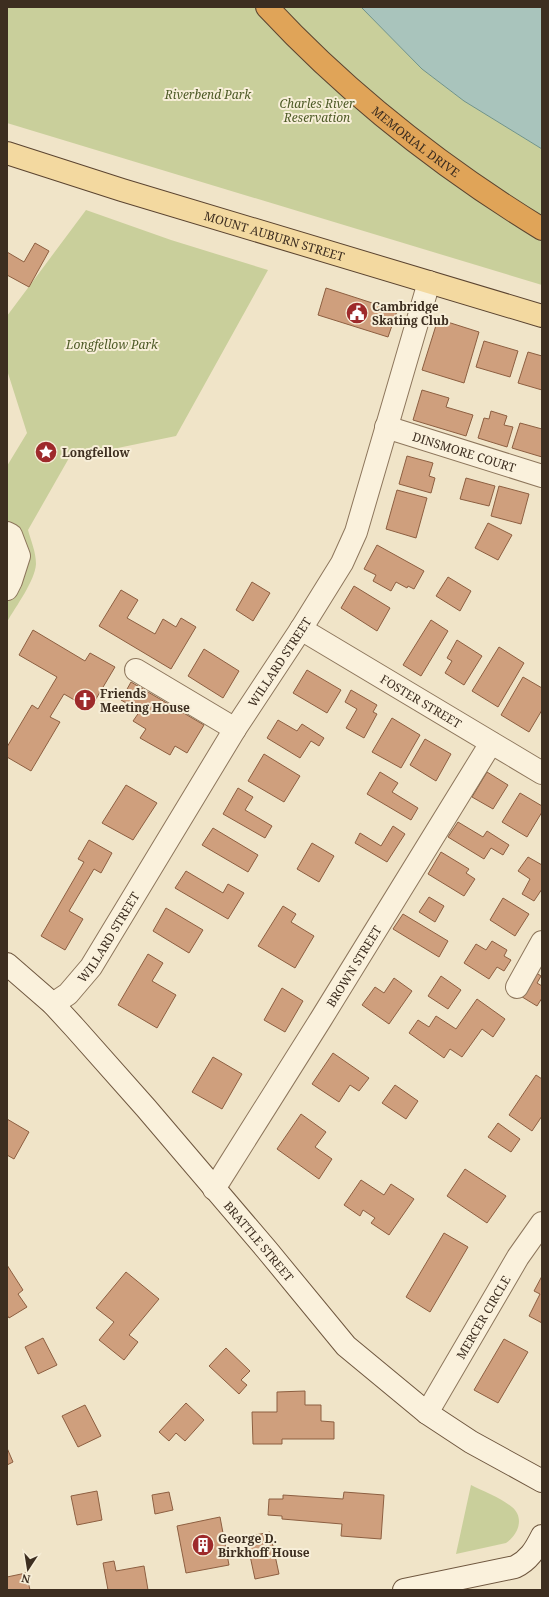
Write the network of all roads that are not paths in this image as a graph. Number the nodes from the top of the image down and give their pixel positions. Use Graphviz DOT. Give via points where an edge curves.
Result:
graph roads {
  1 [pos="267,7"];
  2 [pos="7,136"];
  3 [pos="7,152"];
  4 [pos="52,167"];
  5 [pos="542,229"];
  6 [pos="429,282"];
  7 [pos="542,316"];
  8 [pos="386,427"];
  9 [pos="542,476"];
  10 [pos="7,533"];
  11 [pos="7,589"];
  12 [pos="301,629"];
  13 [pos="136,670"];
  14 [pos="235,729"];
  15 [pos="491,743"];
  16 [pos="542,773"];
  17 [pos="542,942"];
  18 [pos="7,964"];
  19 [pos="517,987"];
  20 [pos="54,1004"];
  21 [pos="214,1189"];
  22 [pos="542,1223"];
  23 [pos="426,1413"];
  24 [pos="542,1481"];
  25 [pos="542,1536"];
  26 [pos="404,1590"];
  1 -- 5 [label="highway, MEMORIAL DRIVE" via="329,70 418,145"];
  2 -- 4 [label="main road"];
  3 -- 4 [label="main road, MOUNT AUBURN STREET"];
  4 -- 6 [label="main road, MOUNT AUBURN STREET"];
  6 -- 7 [label="main road, MOUNT AUBURN STREET"];
  6 -- 8 [label="street, WILLARD STREET"];
  8 -- 9 [label="street, DINSMORE COURT"];
  8 -- 12 [label="street, WILLARD STREET" via="352,542"];
  10 -- 11 [label="street" via="11,535 19,556"];
  12 -- 14 [label="street, WILLARD STREET"];
  12 -- 15 [label="street, FOSTER STREET"];
  13 -- 14 [label="street"];
  14 -- 20 [label="street, WILLARD STREET" via="91,967 68,994"];
  15 -- 16 [label="street, FOSTER STREET"];
  15 -- 21 [label="street, BROWN STREET"];
  17 -- 19 [label="street"];
  18 -- 20 [label="street, BRATTLE STREET"];
  20 -- 21 [label="street, BRATTLE STREET"];
  21 -- 23 [label="street, BRATTLE STREET" via="346,1346"];
  22 -- 23 [label="street, MERCER CIRCLE" via="518,1257"];
  23 -- 24 [label="street, BRATTLE STREET" via="483,1449"];
  25 -- 26 [label="street" via="530,1557 514,1567"];
}
